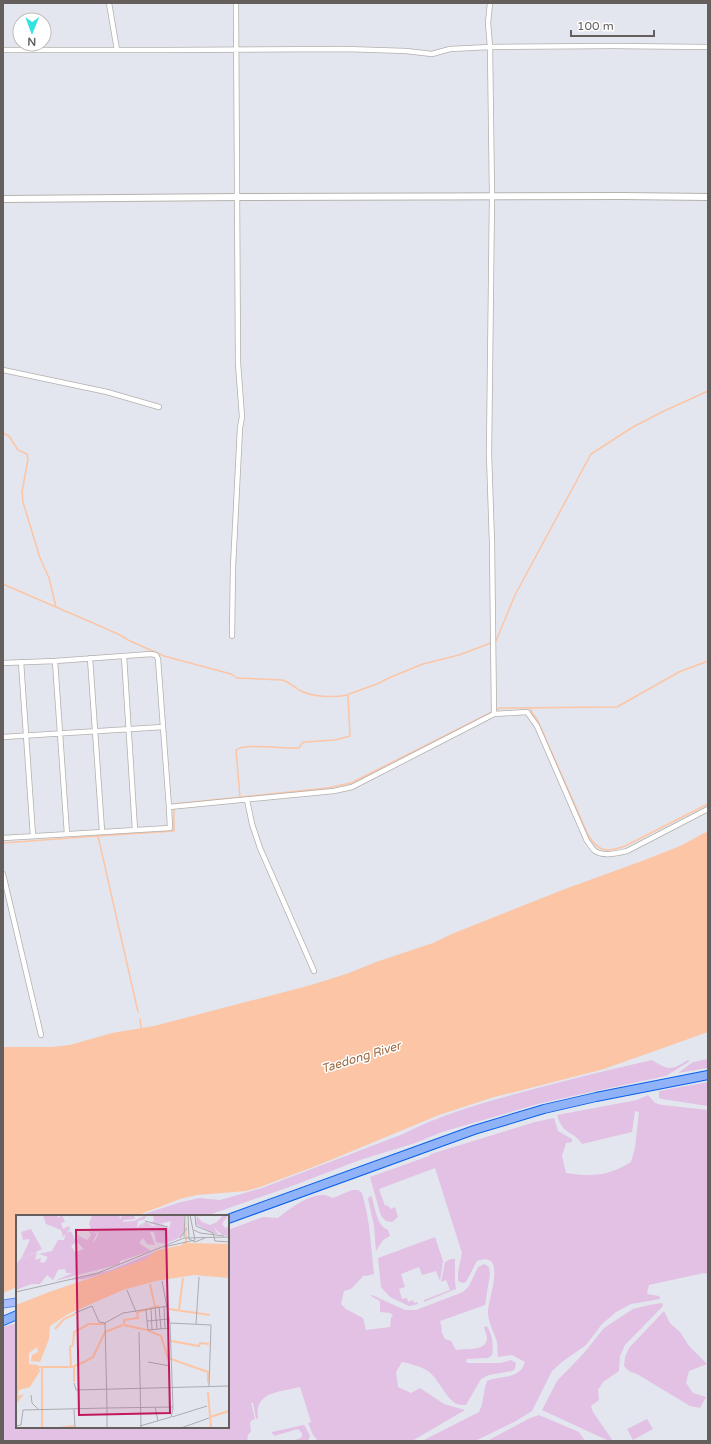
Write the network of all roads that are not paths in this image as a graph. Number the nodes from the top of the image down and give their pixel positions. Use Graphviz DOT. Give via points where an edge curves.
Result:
graph roads {
  1 [pos="109,3"];
  2 [pos="236,3"];
  3 [pos="490,3"];
  4 [pos="490,47"];
  5 [pos="708,47"];
  6 [pos="3,50"];
  7 [pos="117,50"];
  8 [pos="236,50"];
  9 [pos="492,196"];
  10 [pos="238,197"];
  11 [pos="708,197"];
  12 [pos="3,199"];
  13 [pos="3,370"];
  14 [pos="159,406"];
  15 [pos="232,636"];
  16 [pos="124,656"];
  17 [pos="90,658"];
  18 [pos="55,661"];
  19 [pos="21,662"];
  20 [pos="3,663"];
  21 [pos="494,714"];
  22 [pos="163,727"];
  23 [pos="129,730"];
  24 [pos="95,732"];
  25 [pos="61,734"];
  26 [pos="26,736"];
  27 [pos="3,738"];
  28 [pos="247,800"];
  29 [pos="169,808"];
  30 [pos="708,810"];
  31 [pos="135,830"];
  32 [pos="102,831"];
  33 [pos="67,834"];
  34 [pos="33,836"];
  35 [pos="3,838"];
  36 [pos="3,874"];
  37 [pos="314,971"];
  38 [pos="41,1035"];
  39 [pos="708,1075"];
  40 [pos="229,1219"];
  41 [pos="16,1302"];
  42 [pos="3,1304"];
  43 [pos="16,1315"];
  44 [pos="3,1321"];
  1 -- 7 [label="street"];
  2 -- 8 [label="street"];
  3 -- 4 [label="street"];
  4 -- 5 [label="street"];
  4 -- 8 [label="street" via="450,49 432,54 345,49"];
  4 -- 9 [label="street"];
  6 -- 7 [label="street"];
  7 -- 8 [label="street"];
  8 -- 10 [label="street"];
  9 -- 10 [label="street"];
  9 -- 11 [label="street"];
  9 -- 21 [label="street" via="489,454"];
  10 -- 12 [label="street"];
  10 -- 15 [label="street" via="238,364 242,417 233,567"];
  13 -- 14 [label="street"];
  16 -- 17 [label="street"];
  16 -- 22 [label="street" via="151,654 158,659"];
  16 -- 23 [label="street"];
  17 -- 18 [label="street"];
  17 -- 24 [label="street"];
  18 -- 19 [label="street"];
  18 -- 25 [label="street"];
  19 -- 20 [label="street"];
  19 -- 26 [label="street"];
  21 -- 28 [label="street" via="352,787"];
  21 -- 30 [label="street" via="527,712 537,726 587,841 596,852 617,854"];
  22 -- 23 [label="street"];
  22 -- 29 [label="street"];
  23 -- 24 [label="street"];
  23 -- 31 [label="street"];
  24 -- 25 [label="street"];
  24 -- 32 [label="street"];
  25 -- 26 [label="street"];
  25 -- 33 [label="street"];
  26 -- 27 [label="street"];
  26 -- 34 [label="street"];
  28 -- 29 [label="street"];
  28 -- 37 [label="street" via="260,848"];
  29 -- 31 [label="street" via="170,828"];
  31 -- 32 [label="street"];
  32 -- 33 [label="street"];
  33 -- 34 [label="street"];
  34 -- 35 [label="street"];
  36 -- 38 [label="street"];
  39 -- 40 [label="highway" via="544,1109 425,1147"];
  41 -- 42 [label="main road"];
  43 -- 44 [label="highway"];
}
